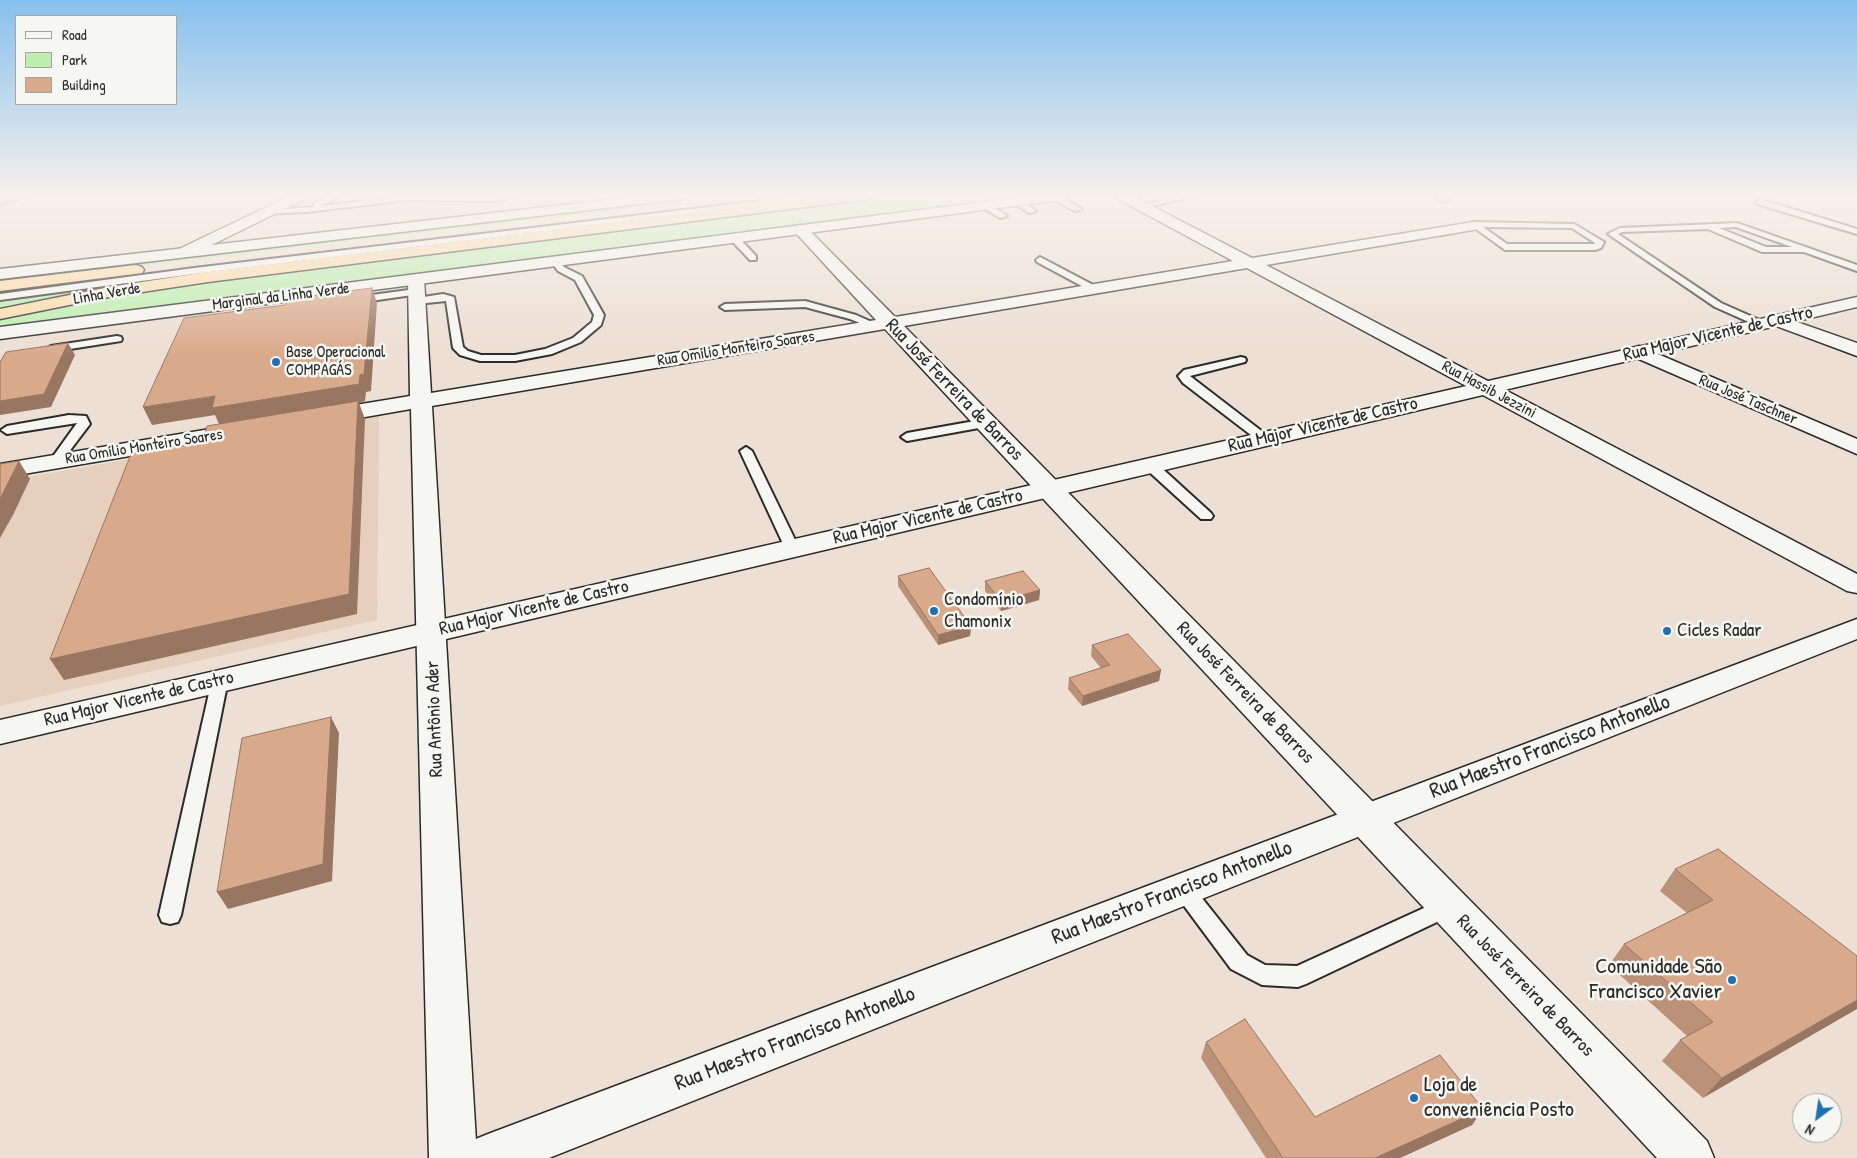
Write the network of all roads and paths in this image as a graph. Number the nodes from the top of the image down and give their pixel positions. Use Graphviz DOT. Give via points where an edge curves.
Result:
graph roads {
  1 [pos="191,249"];
  2 [pos="210,249"];
  3 [pos="312,249"];
  4 [pos="374,249"];
  5 [pos="431,249"];
  6 [pos="648,249"];
  7 [pos="744,249"];
  8 [pos="818,249"];
  9 [pos="1224,249"];
  10 [pos="1335,249"];
  11 [pos="1635,249"];
  12 [pos="1763,249"];
  13 [pos="1808,250"];
  14 [pos="185,252"];
  15 [pos="753,258"];
  16 [pos="1040,260"];
  17 [pos="555,261"];
  18 [pos="1250,263"];
  19 [pos="1857,268"];
  20 [pos="0,274"];
  21 [pos="0,286"];
  22 [pos="1094,289"];
  23 [pos="416,291"];
  24 [pos="0,298"];
  25 [pos="348,301"];
  26 [pos="1857,302"];
  27 [pos="725,308"];
  28 [pos="0,314"];
  29 [pos="1769,322"];
  30 [pos="883,324"];
  31 [pos="0,333"];
  32 [pos="117,339"];
  33 [pos="1857,350"];
  34 [pos="39,351"];
  35 [pos="1639,352"];
  36 [pos="1241,360"];
  37 [pos="1485,388"];
  38 [pos="421,401"];
  39 [pos="305,420"];
  40 [pos="986,423"];
  41 [pos="257,428"];
  42 [pos="7,430"];
  43 [pos="907,437"];
  44 [pos="1264,439"];
  45 [pos="1857,447"];
  46 [pos="746,451"];
  47 [pos="55,462"];
  48 [pos="1150,466"];
  49 [pos="0,471"];
  50 [pos="1049,489"];
  51 [pos="1206,516"];
  52 [pos="792,548"];
  53 [pos="1857,585"];
  54 [pos="1857,628"];
  55 [pos="431,632"];
  56 [pos="220,680"];
  57 [pos="0,732"];
  58 [pos="1365,818"];
  59 [pos="1183,889"];
  60 [pos="1448,906"];
  61 [pos="170,915"];
  62 [pos="453,1158"];
  63 [pos="488,1158"];
  64 [pos="1690,1158"];
  1 -- 14 [label="street"];
  2 -- 14 [label="street"];
  3 -- 21 [label="highway, Linha Verde"];
  4 -- 24 [label="lane"];
  5 -- 28 [label="highway, Linha Verde" via="108,292"];
  6 -- 17 [label="street, Marginal da Linha Verde"];
  7 -- 15 [label="lane"];
  8 -- 30 [label="street, Rua José Ferreira de Barros"];
  9 -- 18 [label="street, Rua Hassib Jezzini"];
  10 -- 18 [label="street, Rua Omílio Monteiro Soares"];
  11 -- 29 [label="lane" via="1718,304"];
  12 -- 13 [label="lane"];
  13 -- 19 [label="lane"];
  14 -- 20 [label="street"];
  16 -- 22 [label="lane"];
  17 -- 23 [label="street, Marginal da Linha Verde"];
  17 -- 23 [label="lane" via="561,269 579,278 599,315 597,323 577,340 548,352 515,358 480,358 464,353 458,348 451,299"];
  18 -- 22 [label="street, Rua Omílio Monteiro Soares"];
  18 -- 37 [label="street, Rua Hassib Jezzini"];
  22 -- 30 [label="street, Rua Omílio Monteiro Soares"];
  23 -- 25 [label="lane"];
  23 -- 31 [label="street, Marginal da Linha Verde"];
  23 -- 38 [label="street, Rua Antônio Ader"];
  26 -- 29 [label="street, Rua Major Vicente de Castro"];
  27 -- 30 [label="lane" via="805,304"];
  29 -- 33 [label="street"];
  29 -- 35 [label="street, Rua Major Vicente de Castro"];
  30 -- 38 [label="street, Rua Omílio Monteiro Soares"];
  30 -- 40 [label="street, Rua José Ferreira de Barros"];
  32 -- 34 [label="lane"];
  35 -- 37 [label="street, Rua Major Vicente de Castro"];
  35 -- 45 [label="street, Rua José Taschner"];
  36 -- 44 [label="lane" via="1188,372 1184,376"];
  37 -- 44 [label="street, Rua Major Vicente de Castro"];
  37 -- 53 [label="street, Rua Hassib Jezzini"];
  38 -- 39 [label="street, Rua Omílio Monteiro Soares"];
  38 -- 55 [label="street, Rua Antônio Ader"];
  40 -- 43 [label="lane"];
  40 -- 50 [label="street, Rua José Ferreira de Barros"];
  41 -- 47 [label="street, Rua Omílio Monteiro Soares"];
  42 -- 47 [label="lane" via="69,419 82,420 84,424"];
  44 -- 48 [label="street, Rua Major Vicente de Castro"];
  46 -- 52 [label="lane"];
  47 -- 49 [label="street, Rua Omílio Monteiro Soares"];
  48 -- 50 [label="street, Rua Major Vicente de Castro"];
  48 -- 51 [label="lane"];
  50 -- 52 [label="street, Rua Major Vicente de Castro"];
  50 -- 58 [label="street, Rua José Ferreira de Barros"];
  52 -- 55 [label="street, Rua Major Vicente de Castro"];
  54 -- 58 [label="street, Rua Maestro Francisco Antonello"];
  55 -- 56 [label="street, Rua Major Vicente de Castro"];
  55 -- 62 [label="street, Rua Antônio Ader"];
  56 -- 57 [label="street, Rua Major Vicente de Castro"];
  56 -- 61 [label="lane"];
  58 -- 59 [label="street, Rua Maestro Francisco Antonello"];
  58 -- 60 [label="street, Rua José Ferreira de Barros"];
  59 -- 60 [label="lane" via="1239,962 1262,975 1298,977"];
  59 -- 63 [label="street, Rua Maestro Francisco Antonello"];
  60 -- 64 [label="street, Rua José Ferreira de Barros"];
}
